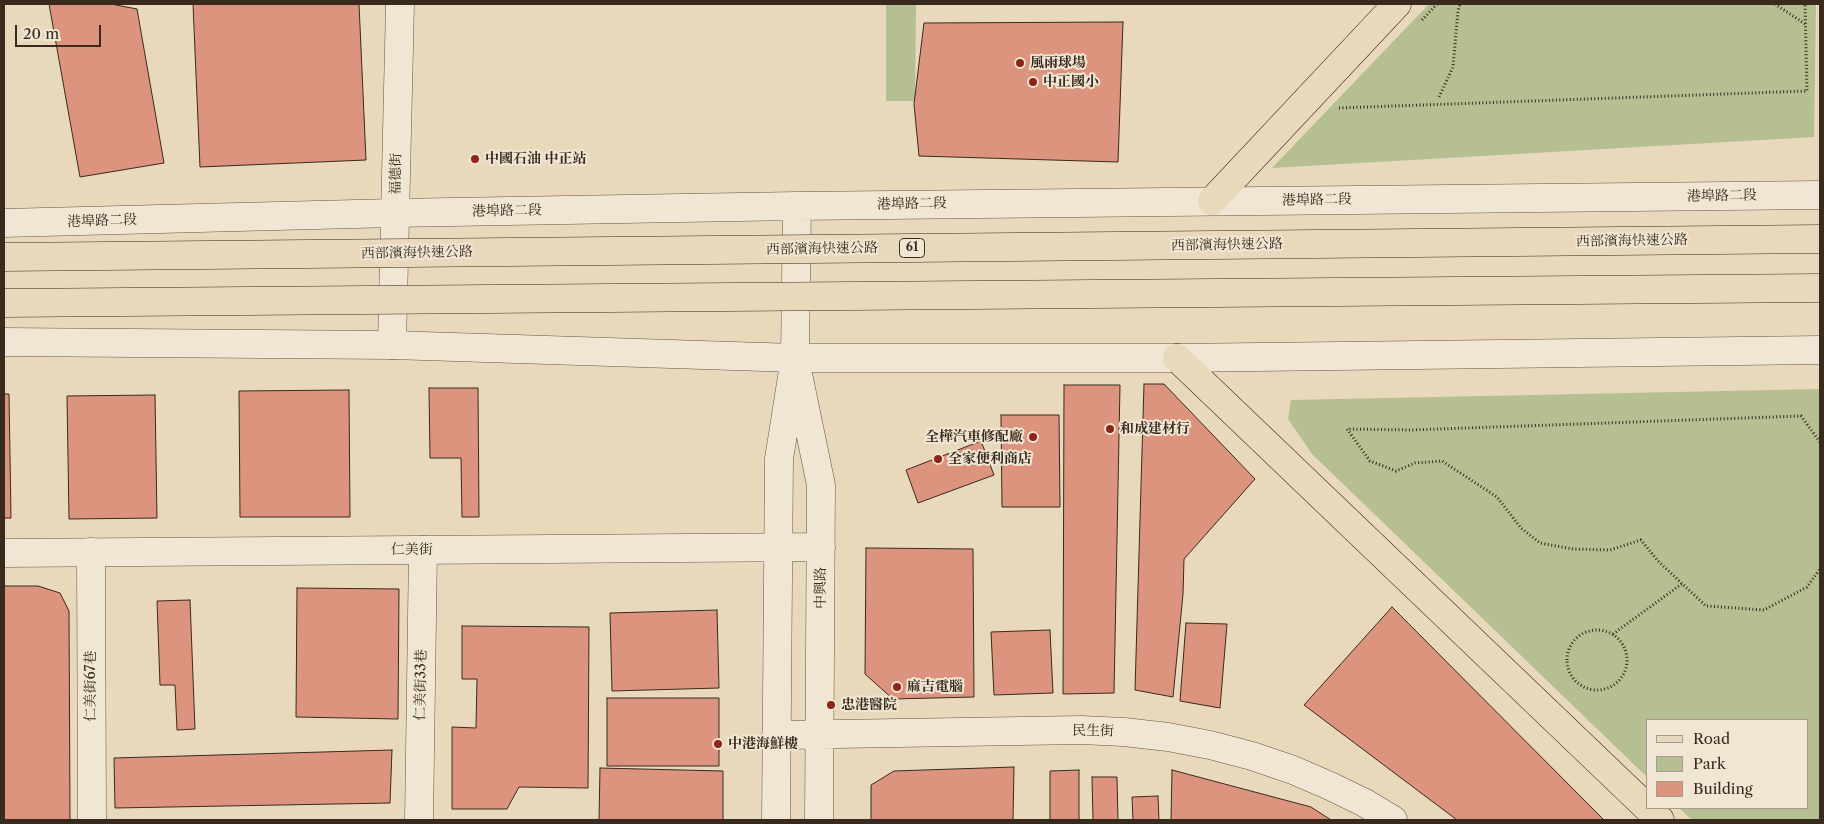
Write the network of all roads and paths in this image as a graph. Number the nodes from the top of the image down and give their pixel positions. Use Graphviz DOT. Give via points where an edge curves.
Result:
graph roads {
  1 [pos="400,4"];
  2 [pos="1397,4"];
  3 [pos="1460,4"];
  4 [pos="1775,4"];
  5 [pos="1805,4"];
  6 [pos="1805,24"];
  7 [pos="1439,97"];
  8 [pos="1339,108"];
  9 [pos="1820,195"];
  10 [pos="1212,201"];
  11 [pos="797,206"];
  12 [pos="394,213"];
  13 [pos="4,224"];
  14 [pos="1820,239"];
  15 [pos="4,257"];
  16 [pos="1820,288"];
  17 [pos="4,303"];
  18 [pos="4,342"];
  19 [pos="392,345"];
  20 [pos="1820,350"];
  21 [pos="795,358"];
  22 [pos="1177,358"];
  23 [pos="1820,442"];
  24 [pos="778,547"];
  25 [pos="821,547"];
  26 [pos="423,550"];
  27 [pos="90,552"];
  28 [pos="4,553"];
  29 [pos="1820,568"];
  30 [pos="1683,583"];
  31 [pos="1614,634"];
  32 [pos="820,734"];
  33 [pos="776,735"];
  34 [pos="1646,807"];
  35 [pos="1648,809"];
  36 [pos="92,820"];
  37 [pos="419,820"];
  38 [pos="776,820"];
  39 [pos="819,820"];
  40 [pos="1393,820"];
  41 [pos="1660,820"];
  1 -- 12 [label="street, 福德街"];
  2 -- 10 [label="main road"];
  3 -- 7 [label="path" via="1453,67"];
  4 -- 6 [label="path"];
  5 -- 6 [label="path"];
  6 -- 8 [label="path" via="1807,91"];
  9 -- 10 [label="street, 港埠路二段"];
  10 -- 11 [label="street, 港埠路二段"];
  11 -- 12 [label="street, 港埠路二段"];
  11 -- 21 [label="street, 中興路"];
  12 -- 13 [label="street, 港埠路二段"];
  12 -- 19 [label="street, 福德街"];
  14 -- 15 [label="main road, 西部濱海快速公路 / 61, bridge"];
  16 -- 17 [label="main road, bridge"];
  18 -- 19 [label="street"];
  19 -- 21 [label="street"];
  20 -- 22 [label="street"];
  21 -- 22 [label="street"];
  21 -- 24 [label="street, 中興路" via="779,459"];
  21 -- 25 [label="street, 中興路" via="821,485"];
  22 -- 34 [label="main road"];
  23 -- 30 [label="path" via="1801,416 1347,429 1370,461 1396,471 1415,463 1442,461 1497,497 1521,528 1540,543 1573,549 1610,550 1641,540 1658,562"];
  24 -- 25 [label="street, 仁美街"];
  24 -- 26 [label="street, 仁美街"];
  24 -- 33 [label="street, 中興路"];
  25 -- 32 [label="street, 中興路"];
  26 -- 27 [label="street, 仁美街"];
  26 -- 37 [label="street, 仁美街33巷"];
  27 -- 28 [label="street, 仁美街"];
  27 -- 36 [label="street, 仁美街67巷"];
  29 -- 30 [label="path" via="1807,587 1764,610 1706,606"];
  30 -- 31 [label="path"];
  31 -- 31 [label="path" via="1595,630 1574,640 1567,656 1568,667 1581,685 1602,689 1622,677 1627,657"];
  32 -- 33 [label="street, 民生街"];
  32 -- 39 [label="street, 中興路"];
  32 -- 40 [label="street, 民生街" via="1081,730 1168,737 1252,756 1293,770"];
  33 -- 38 [label="street, 中興路"];
  35 -- 41 [label="main road"];
}
